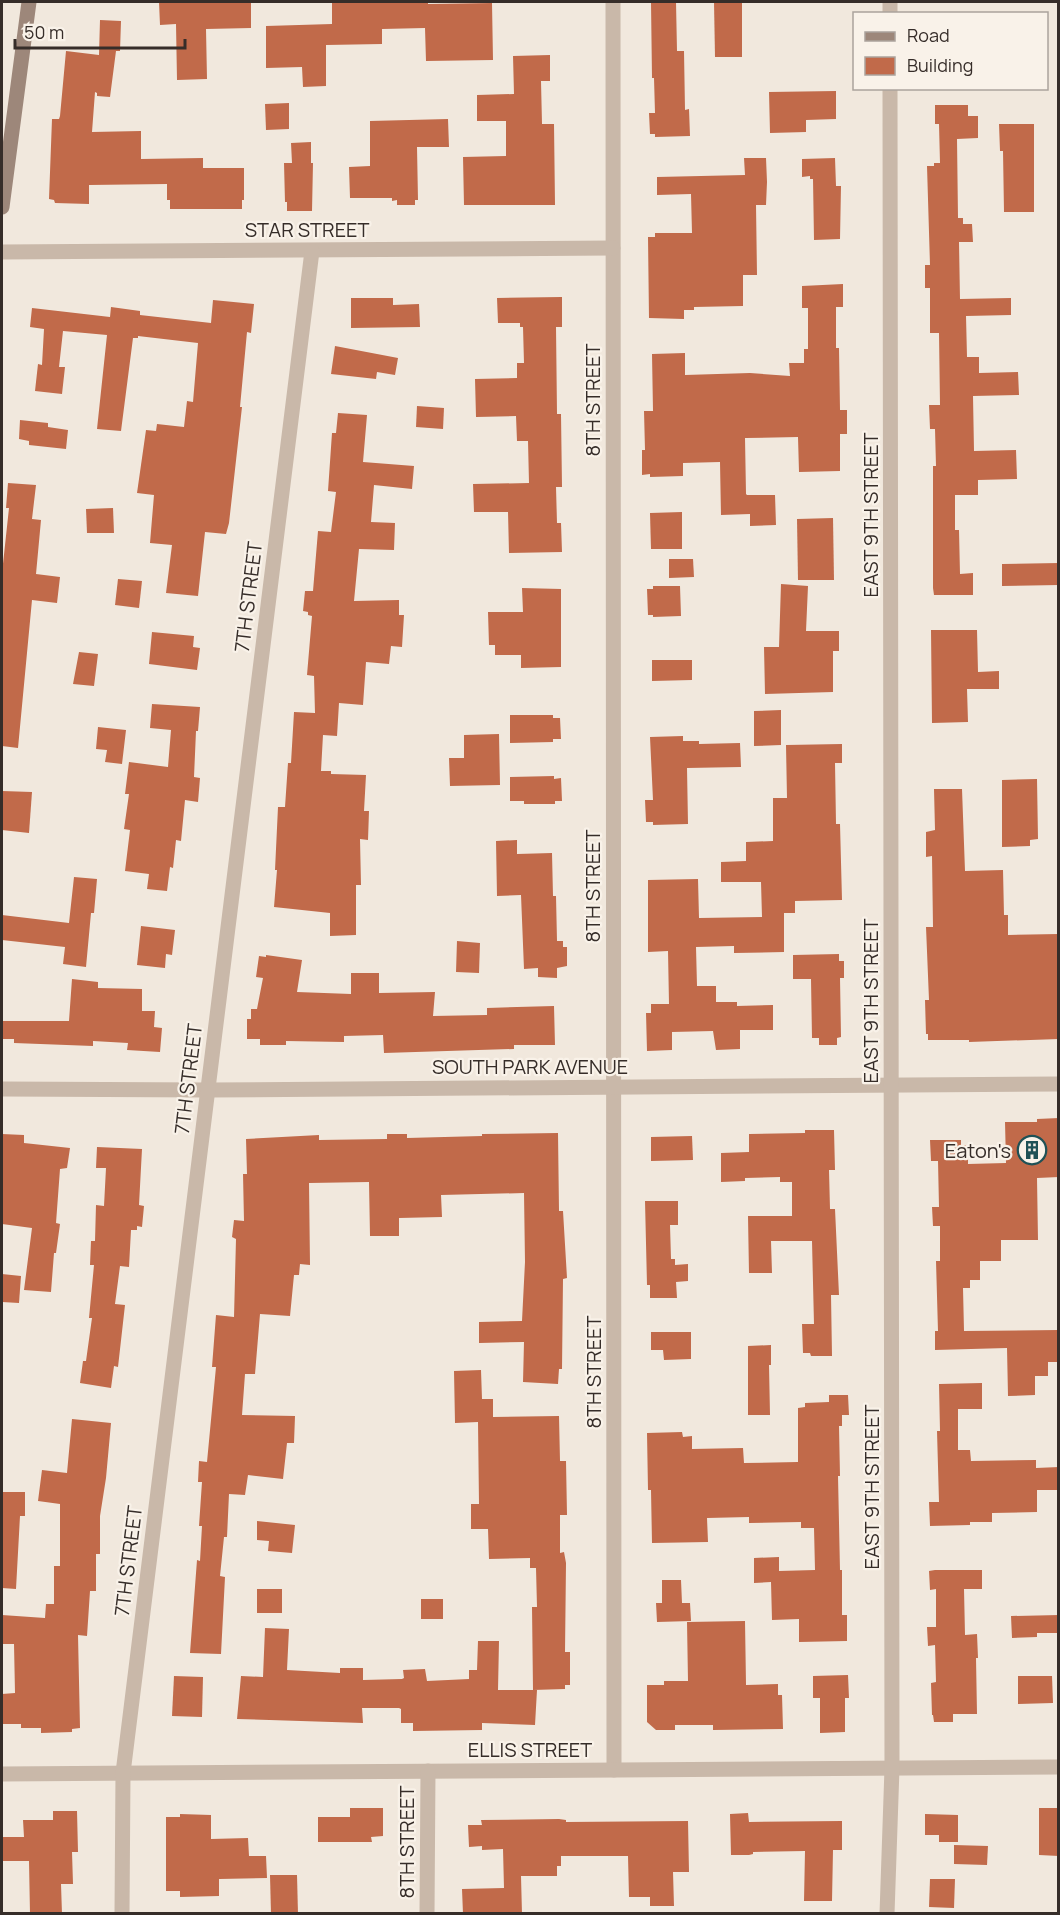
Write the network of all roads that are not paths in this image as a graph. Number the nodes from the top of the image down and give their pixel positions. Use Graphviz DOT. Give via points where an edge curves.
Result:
graph roads {
  1 [pos="28,2"];
  2 [pos="613,2"];
  3 [pos="890,90"];
  4 [pos="2,207"];
  5 [pos="613,248"];
  6 [pos="312,251"];
  7 [pos="2,252"];
  8 [pos="1059,1084"];
  9 [pos="891,1085"];
  10 [pos="614,1087"];
  11 [pos="2,1089"];
  12 [pos="208,1090"];
  13 [pos="1059,1767"];
  14 [pos="892,1768"];
  15 [pos="614,1770"];
  16 [pos="428,1771"];
  17 [pos="123,1773"];
  18 [pos="2,1774"];
  19 [pos="122,1914"];
  20 [pos="427,1914"];
  21 [pos="887,1914"];
  1 -- 4 [label="main road"];
  2 -- 5 [label="street, 8TH STREET"];
  3 -- 9 [label="street, EAST 9TH STREET"];
  5 -- 6 [label="street, STAR STREET"];
  5 -- 10 [label="street, 8TH STREET"];
  6 -- 7 [label="street, STAR STREET"];
  6 -- 12 [label="street, 7TH STREET"];
  8 -- 9 [label="street, SOUTH PARK AVENUE"];
  9 -- 10 [label="street, SOUTH PARK AVENUE"];
  9 -- 14 [label="street, EAST 9TH STREET"];
  10 -- 12 [label="street, SOUTH PARK AVENUE"];
  10 -- 15 [label="street, 8TH STREET"];
  11 -- 12 [label="street, SOUTH PARK AVENUE"];
  12 -- 17 [label="street, 7TH STREET"];
  13 -- 14 [label="street, ELLIS STREET"];
  14 -- 15 [label="street, ELLIS STREET"];
  14 -- 21 [label="street, EAST 9TH STREET"];
  15 -- 16 [label="street, ELLIS STREET"];
  16 -- 17 [label="street, ELLIS STREET"];
  16 -- 20 [label="street, 8TH STREET"];
  17 -- 18 [label="street, ELLIS STREET"];
  17 -- 19 [label="street, 7TH STREET"];
}
